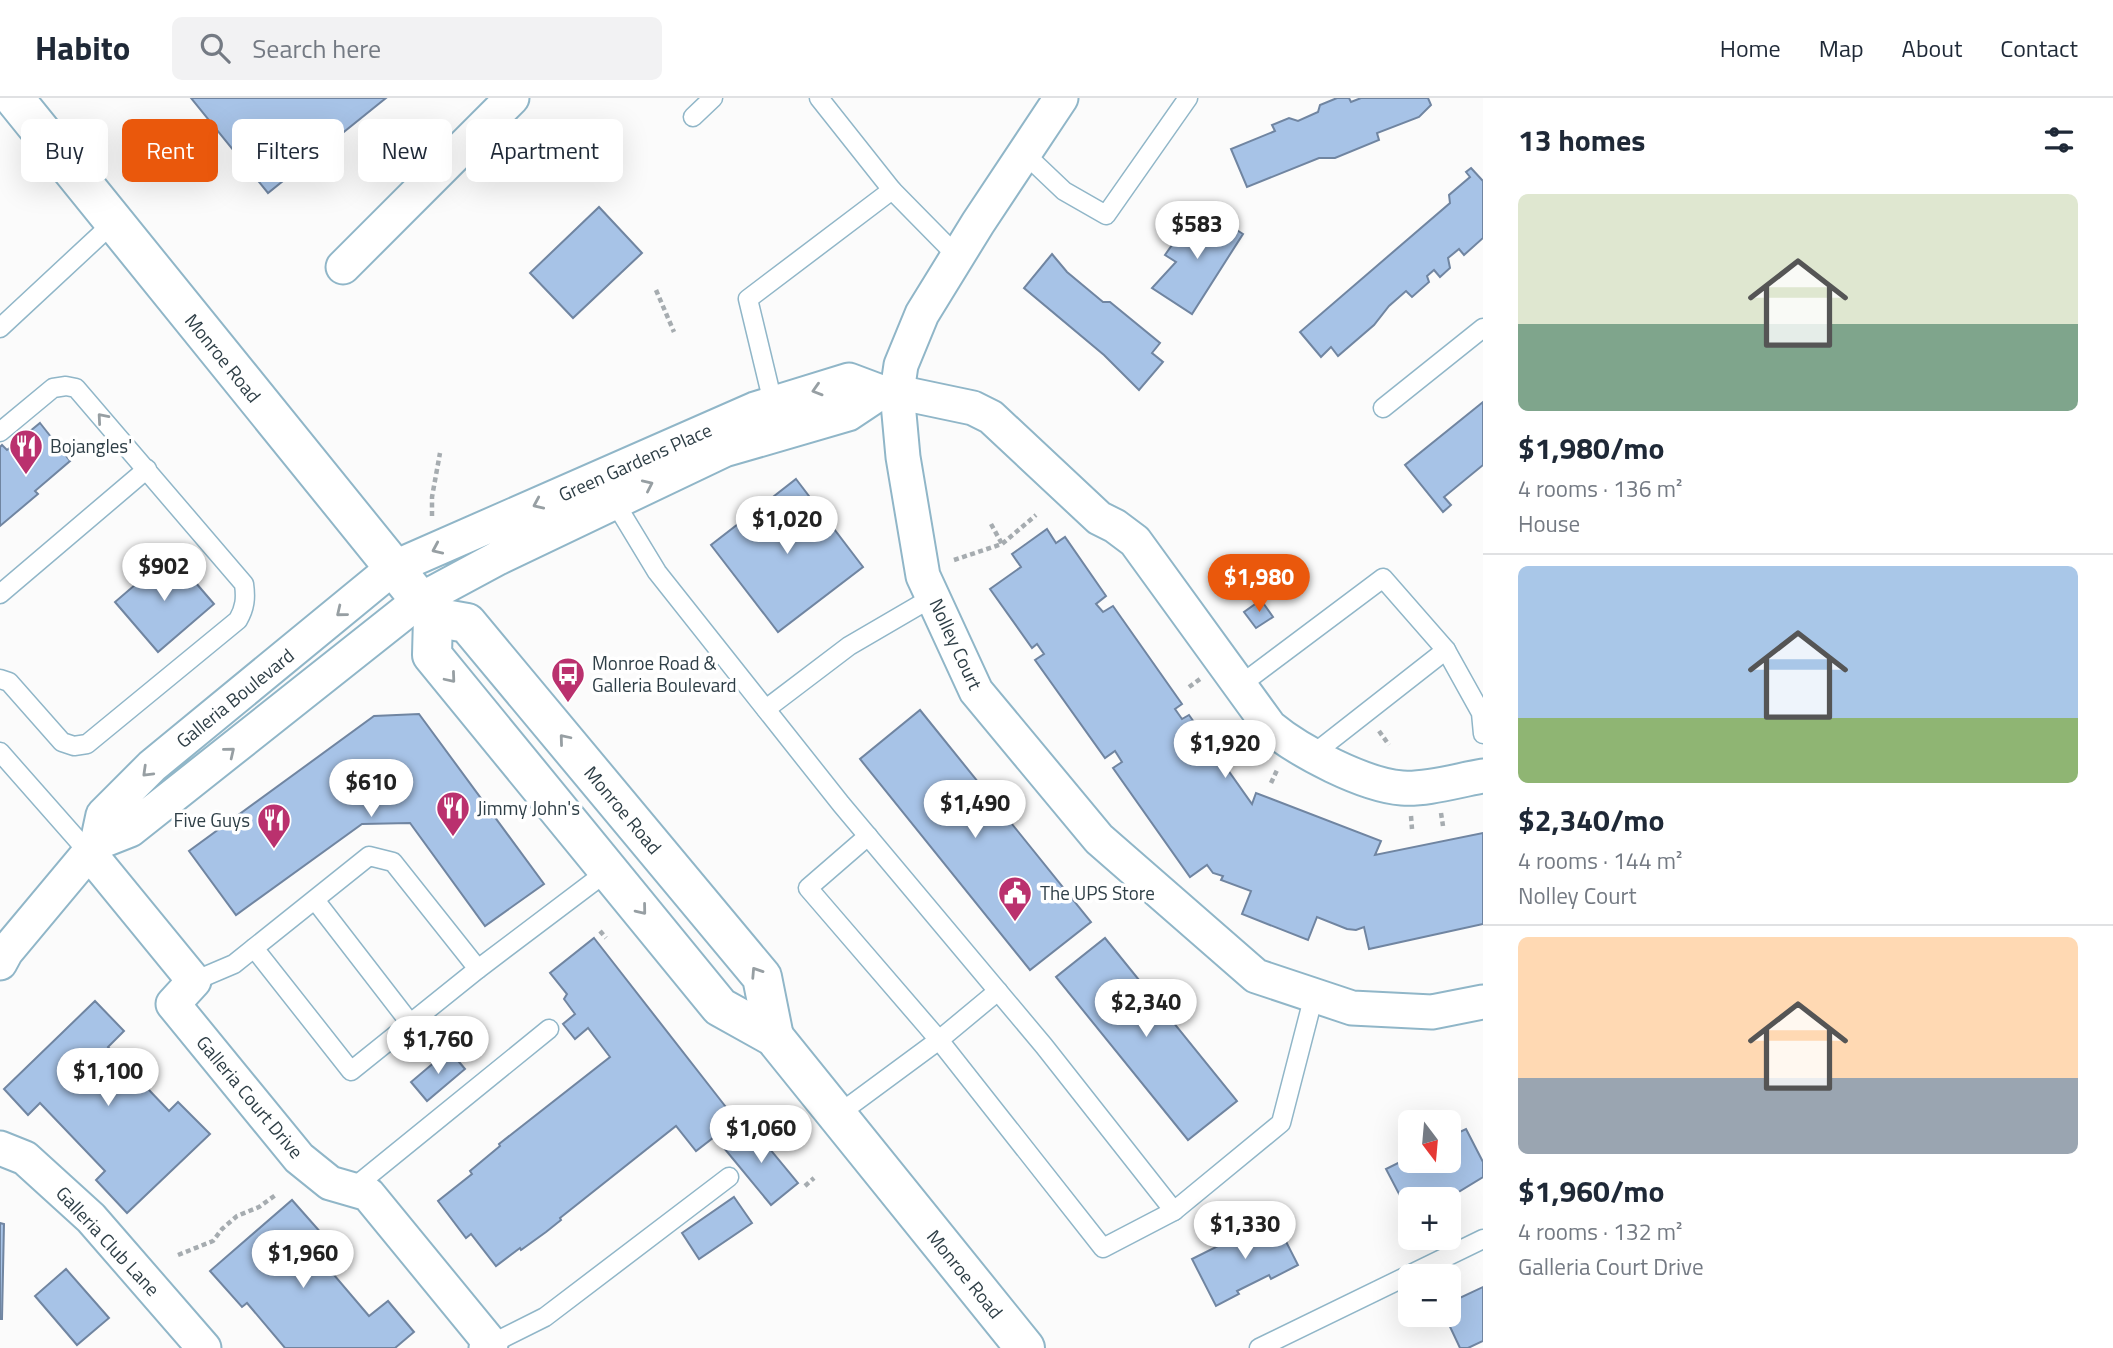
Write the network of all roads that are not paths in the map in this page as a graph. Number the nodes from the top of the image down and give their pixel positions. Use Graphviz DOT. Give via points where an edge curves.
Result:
graph roads {
  1 [pos="14,98"];
  2 [pos="512,98"];
  3 [pos="713,98"];
  4 [pos="820,98"];
  5 [pos="1061,98"];
  6 [pos="1188,98"];
  7 [pos="693,117"];
  8 [pos="1024,153"];
  9 [pos="892,190"];
  10 [pos="114,222"];
  11 [pos="957,257"];
  12 [pos="343,267"];
  13 [pos="0,327"];
  14 [pos="1483,328"];
  15 [pos="889,392"];
  16 [pos="773,403"];
  17 [pos="1383,408"];
  18 [pos="0,432"];
  19 [pos="147,469"];
  20 [pos="614,501"];
  21 [pos="393,568"];
  22 [pos="0,594"];
  23 [pos="933,597"];
  24 [pos="426,608"];
  25 [pos="1446,650"];
  26 [pos="0,679"];
  27 [pos="1239,685"];
  28 [pos="766,709"];
  29 [pos="1483,734"];
  30 [pos="0,752"];
  31 [pos="1312,755"];
  32 [pos="1483,776"];
  33 [pos="868,836"];
  34 [pos="93,848"];
  35 [pos="609,870"];
  36 [pos="314,900"];
  37 [pos="254,948"];
  38 [pos="0,963"];
  39 [pos="478,969"];
  40 [pos="194,981"];
  41 [pos="998,991"];
  42 [pos="1314,995"];
  43 [pos="1483,1002"];
  44 [pos="410,1023"];
  45 [pos="549,1029"];
  46 [pos="774,1037"];
  47 [pos="939,1040"];
  48 [pos="836,1116"];
  49 [pos="0,1148"];
  50 [pos="729,1177"];
  51 [pos="352,1189"];
  52 [pos="1174,1211"];
  53 [pos="1483,1239"];
  54 [pos="489,1346"];
  55 [pos="204,1348"];
  56 [pos="1025,1348"];
  57 [pos="1259,1348"];
  1 -- 10 [label="main road, Monroe Road"];
  2 -- 12 [label="street"];
  3 -- 7 [label="lane"];
  4 -- 9 [label="lane"];
  5 -- 8 [label="street, Nolley Court"];
  6 -- 8 [label="lane" via="1106,215 1064,191"];
  8 -- 11 [label="street, Nolley Court"];
  9 -- 11 [label="lane"];
  9 -- 16 [label="lane" via="748,299"];
  10 -- 13 [label="lane"];
  10 -- 21 [label="main road, Monroe Road"];
  11 -- 15 [label="street, Nolley Court" via="922,314"];
  14 -- 17 [label="lane"];
  15 -- 16 [label="street, Green Gardens Place, one-way" via="849,380"];
  20 -- 15 [label="street, Green Gardens Place, one-way" via="724,450 848,414"];
  15 -- 23 [label="street, Nolley Court" via="923,576"];
  15 -- 27 [label="street" via="973,408 991,417 1099,518 1135,541"];
  16 -- 21 [label="street, Green Gardens Place, one-way"];
  19 -- 18 [label="lane, one-way" via="76,388 53,388"];
  19 -- 22 [label="lane"];
  19 -- 26 [label="lane" via="244,584 244,609 238,620 87,744 62,743 9,682"];
  20 -- 24 [label="street, Green Gardens Place" via="498,558"];
  20 -- 28 [label="lane" via="657,572"];
  21 -- 24 [label="main road, Monroe Road"];
  21 -- 34 [label="street, Galleria Boulevard, one-way" via="152,766 103,815"];
  23 -- 28 [label="lane" via="849,646"];
  23 -- 42 [label="street, Nolley Court" via="976,691 1099,839 1255,976"];
  34 -- 24 [label="street, Galleria Boulevard, one-way" via="130,830"];
  24 -- 35 [label="main road, Monroe Road, one-way" via="432,655"];
  46 -- 24 [label="main road, Monroe Road, one-way" via="762,977 467,623"];
  25 -- 27 [label="lane" via="1383,578"];
  25 -- 29 [label="lane" via="1481,713"];
  25 -- 31 [label="lane"];
  27 -- 31 [label="street" via="1270,727"];
  28 -- 33 [label="lane"];
  30 -- 34 [label="lane"];
  31 -- 32 [label="street" via="1375,783 1404,788"];
  33 -- 41 [label="lane"];
  33 -- 47 [label="lane" via="808,888"];
  34 -- 38 [label="street, Galleria Boulevard"];
  34 -- 40 [label="street"];
  35 -- 39 [label="lane"];
  35 -- 46 [label="main road, Monroe Road, one-way" via="720,1007"];
  36 -- 37 [label="lane"];
  36 -- 39 [label="lane" via="369,856 393,862"];
  36 -- 44 [label="lane"];
  37 -- 40 [label="lane" via="234,964"];
  37 -- 44 [label="lane" via="351,1070"];
  39 -- 44 [label="lane"];
  40 -- 51 [label="street, Galleria Court Drive" via="173,1004 299,1158 330,1183"];
  41 -- 47 [label="lane"];
  41 -- 52 [label="lane"];
  42 -- 43 [label="street, Nolley Court" via="1352,1008 1432,1013"];
  42 -- 52 [label="lane" via="1281,1123"];
  45 -- 51 [label="lane"];
  46 -- 48 [label="main road, Monroe Road"];
  47 -- 48 [label="lane"];
  47 -- 52 [label="lane" via="1103,1248"];
  48 -- 56 [label="main road, Monroe Road"];
  49 -- 55 [label="street, Galleria Club Lane" via="25,1158 91,1218"];
  50 -- 54 [label="lane" via="545,1317"];
  51 -- 54 [label="street, Galleria Court Drive" via="368,1194"];
  53 -- 57 [label="lane"];
}
